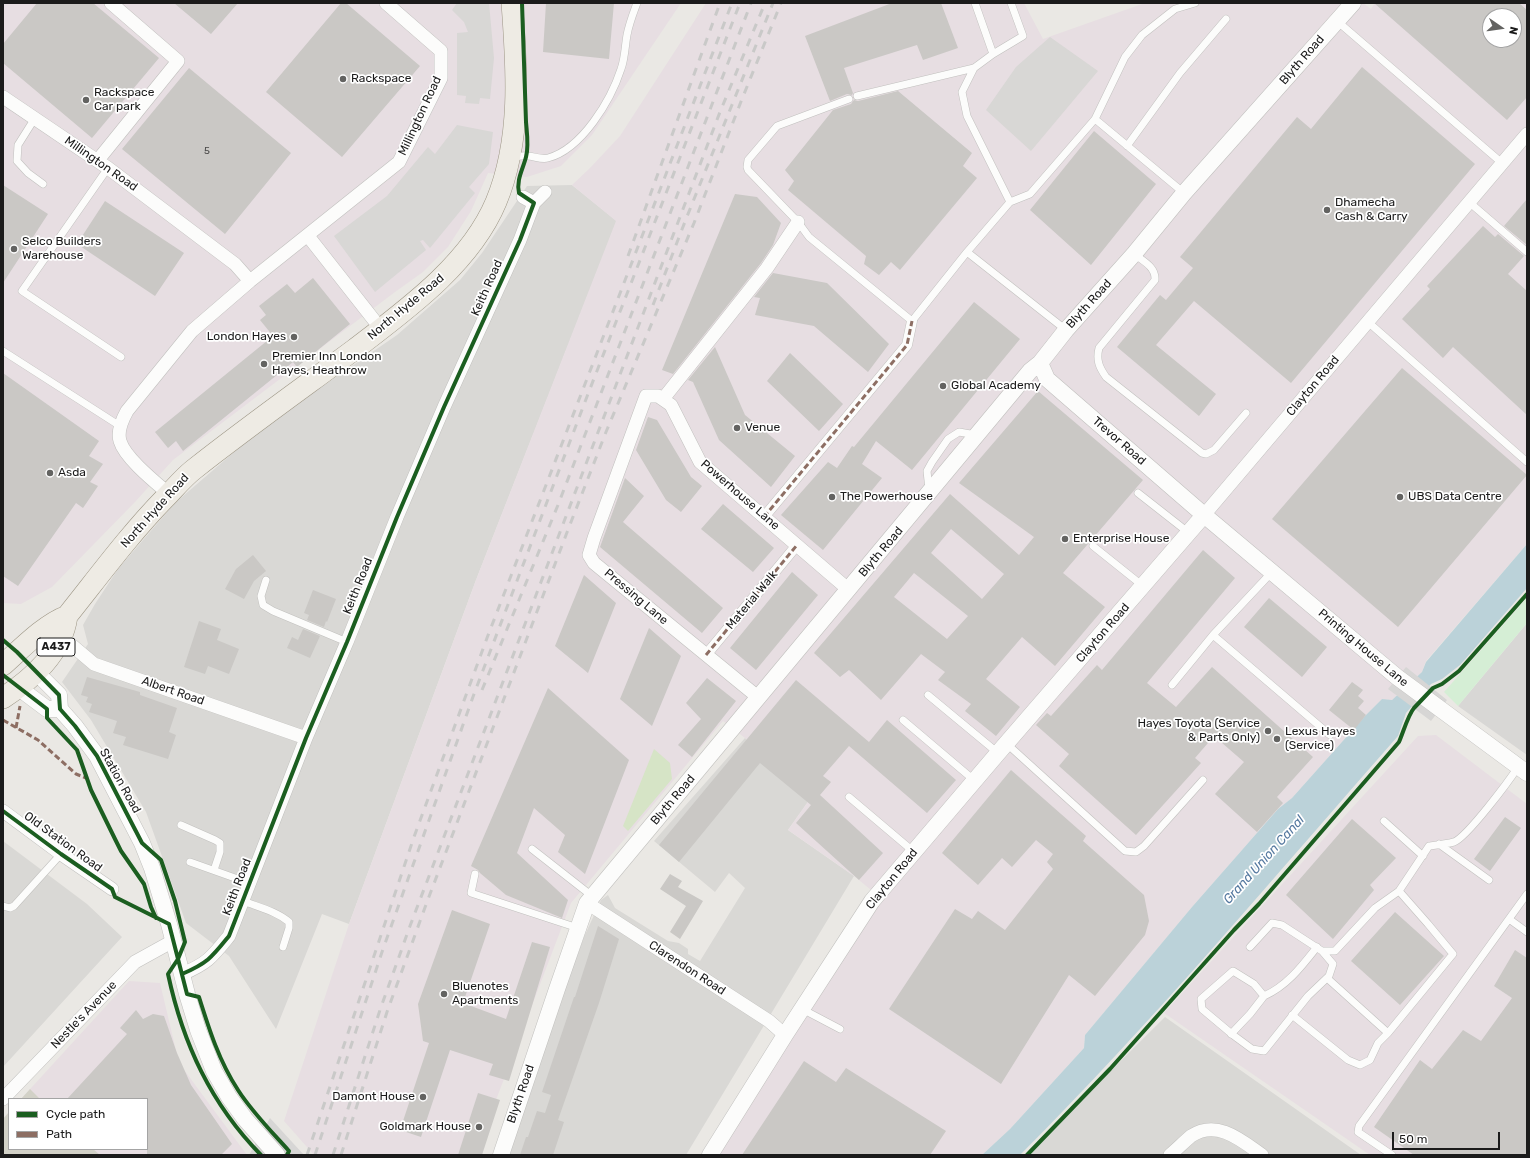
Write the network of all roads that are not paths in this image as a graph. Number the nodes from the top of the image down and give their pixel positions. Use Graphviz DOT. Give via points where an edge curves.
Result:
graph roads {
  1 [pos="111,3"];
  2 [pos="386,3"];
  3 [pos="512,3"];
  4 [pos="637,3"];
  5 [pos="974,3"];
  6 [pos="1012,3"];
  7 [pos="1195,3"];
  8 [pos="1352,3"];
  9 [pos="1226,19"];
  10 [pos="1336,21"];
  11 [pos="993,54"];
  12 [pos="974,68"];
  13 [pos="857,96"];
  14 [pos="3,97"];
  15 [pos="849,99"];
  16 [pos="35,118"];
  17 [pos="1095,119"];
  18 [pos="1527,134"];
  19 [pos="1127,146"];
  20 [pos="510,157"];
  21 [pos="1502,163"];
  22 [pos="103,164"];
  23 [pos="44,184"];
  24 [pos="545,192"];
  25 [pos="1184,193"];
  26 [pos="1010,202"];
  27 [pos="1469,202"];
  28 [pos="798,222"];
  29 [pos="308,236"];
  30 [pos="967,252"];
  31 [pos="1527,252"];
  32 [pos="1134,254"];
  33 [pos="250,281"];
  34 [pos="912,321"];
  35 [pos="1368,322"];
  36 [pos="381,329"];
  37 [pos="1066,330"];
  38 [pos="3,351"];
  39 [pos="121,357"];
  40 [pos="1040,363"];
  41 [pos="663,399"];
  42 [pos="1246,413"];
  43 [pos="120,426"];
  44 [pos="1527,462"];
  45 [pos="1138,493"];
  46 [pos="169,494"];
  47 [pos="1204,515"];
  48 [pos="764,517"];
  49 [pos="1189,533"];
  50 [pos="797,545"];
  51 [pos="1093,546"];
  52 [pos="1272,572"];
  53 [pos="266,580"];
  54 [pos="1143,587"];
  55 [pos="849,590"];
  56 [pos="60,625"];
  57 [pos="1213,635"];
  58 [pos="347,642"];
  59 [pos="8,652"];
  60 [pos="706,655"];
  61 [pos="36,672"];
  62 [pos="3,675"];
  63 [pos="1172,685"];
  64 [pos="11,693"];
  65 [pos="928,695"];
  66 [pos="759,698"];
  67 [pos="60,709"];
  68 [pos="903,720"];
  69 [pos="1330,736"];
  70 [pos="306,738"];
  71 [pos="1002,748"];
  72 [pos="1523,770"];
  73 [pos="1203,780"];
  74 [pos="975,781"];
  75 [pos="849,797"];
  76 [pos="3,811"];
  77 [pos="1384,821"];
  78 [pos="181,825"];
  79 [pos="1439,844"];
  80 [pos="532,849"];
  81 [pos="914,852"];
  82 [pos="61,854"];
  83 [pos="1423,856"];
  84 [pos="190,862"];
  85 [pos="214,870"];
  86 [pos="475,874"];
  87 [pos="1489,880"];
  88 [pos="249,883"];
  89 [pos="112,889"];
  90 [pos="1399,891"];
  91 [pos="1527,894"];
  92 [pos="590,900"];
  93 [pos="243,901"];
  94 [pos="3,906"];
  95 [pos="1508,920"];
  96 [pos="578,928"];
  97 [pos="1527,932"];
  98 [pos="173,941"];
  99 [pos="283,947"];
  100 [pos="1250,947"];
  101 [pos="1320,949"];
  102 [pos="182,974"];
  103 [pos="1327,978"];
  104 [pos="1264,996"];
  105 [pos="802,1009"];
  106 [pos="1292,1016"];
  107 [pos="840,1029"];
  108 [pos="1388,1033"];
  109 [pos="1231,1034"];
  110 [pos="785,1035"];
  111 [pos="3,1098"];
  112 [pos="277,1155"];
  113 [pos="501,1155"];
  114 [pos="710,1155"];
  115 [pos="1170,1155"];
  116 [pos="1262,1155"];
  117 [pos="1392,1155"];
  1 -- 22 [label="street" via="178,61"];
  2 -- 29 [label="street, Millington Road" via="441,51 441,78 399,162"];
  3 -- 20 [label="main road, North Hyde Road / A437" via="516,82"];
  4 -- 20 [label="lane" via="622,68 594,121 564,153 547,159 527,155"];
  5 -- 11 [label="lane"];
  6 -- 11 [label="lane" via="1023,36"];
  7 -- 17 [label="lane" via="1175,10 1142,35 1125,57"];
  8 -- 10 [label="street, Blyth Road"];
  9 -- 19 [label="lane" via="1180,73"];
  10 -- 21 [label="lane"];
  10 -- 25 [label="street, Blyth Road"];
  11 -- 12 [label="lane"];
  12 -- 13 [label="lane"];
  12 -- 26 [label="lane" via="962,92 967,116"];
  14 -- 16 [label="street, Millington Road"];
  15 -- 28 [label="lane" via="778,126 748,160 748,170"];
  16 -- 22 [label="street, Millington Road"];
  16 -- 23 [label="lane" via="18,145 17,161 28,173"];
  17 -- 19 [label="lane"];
  17 -- 26 [label="lane" via="1030,194"];
  18 -- 21 [label="street, Clayton Road"];
  19 -- 25 [label="lane"];
  20 -- 36 [label="main road, North Hyde Road / A437" via="495,204 474,240 433,285"];
  21 -- 27 [label="street, Clayton Road"];
  22 -- 33 [label="street, Millington Road" via="231,261"];
  22 -- 39 [label="lane" via="22,291"];
  24 -- 58 [label="street, Keith Road" via="529,200 520,240 400,510"];
  25 -- 32 [label="street, Blyth Road"];
  26 -- 30 [label="lane"];
  27 -- 31 [label="lane"];
  27 -- 35 [label="street, Clayton Road"];
  28 -- 34 [label="lane" via="809,237"];
  28 -- 41 [label="street" via="767,268"];
  29 -- 33 [label="street, Millington Road"];
  29 -- 36 [label="street"];
  30 -- 34 [label="lane"];
  30 -- 37 [label="lane"];
  32 -- 37 [label="street, Blyth Road"];
  32 -- 42 [label="lane" via="1153,269 1155,280 1099,348 1097,358 1100,369 1106,377 1202,453 1214,450"];
  33 -- 43 [label="street, Millington Road" via="184,339 127,411"];
  34 -- 48 [label="street" via="907,345"];
  35 -- 44 [label="lane"];
  35 -- 47 [label="street, Clayton Road"];
  36 -- 46 [label="main road, North Hyde Road / A437" via="192,471"];
  37 -- 40 [label="street, Blyth Road"];
  38 -- 43 [label="lane"];
  40 -- 47 [label="street, Trevor Road" via="1047,379"];
  40 -- 55 [label="street, Blyth Road" via="1030,371"];
  41 -- 48 [label="street, Powerhouse Lane" via="671,405 700,462"];
  41 -- 60 [label="street, Pressing Lane" via="658,396 646,396 589,555 594,563"];
  43 -- 46 [label="street" via="120,441 128,455"];
  45 -- 49 [label="lane"];
  46 -- 56 [label="main road, North Hyde Road / A437" via="114,556"];
  47 -- 49 [label="street, Clayton Road"];
  47 -- 52 [label="street, Printing House Lane"];
  48 -- 50 [label="street, Powerhouse Lane"];
  49 -- 54 [label="street, Clayton Road"];
  50 -- 55 [label="street, Powerhouse Lane"];
  50 -- 60 [label="street, Material Walk"];
  51 -- 54 [label="lane"];
  52 -- 57 [label="lane"];
  52 -- 72 [label="street, Printing House Lane" via="1397,677"];
  53 -- 58 [label="lane" via="261,596 263,605"];
  54 -- 71 [label="street, Clayton Road"];
  55 -- 66 [label="street, Blyth Road"];
  56 -- 59 [label="main road, North Hyde Road / A437"];
  56 -- 61 [label="main road, North Hyde Road / A437" via="49,659"];
  56 -- 70 [label="street, Albert Road" via="94,664"];
  57 -- 63 [label="lane"];
  57 -- 69 [label="lane"];
  58 -- 70 [label="street, Keith Road"];
  59 -- 61 [label="main road, Station Road / A437"];
  60 -- 66 [label="street, Pressing Lane"];
  61 -- 64 [label="main road, North Hyde Road / A437"];
  61 -- 67 [label="street, Station Road" via="59,695"];
  62 -- 64 [label="main road"];
  64 -- 67 [label="street" via="48,709"];
  65 -- 71 [label="lane"];
  66 -- 92 [label="street, Blyth Road"];
  67 -- 98 [label="street, Station Road" via="96,756 142,843"];
  68 -- 74 [label="lane"];
  70 -- 88 [label="street, Keith Road"];
  71 -- 73 [label="lane" via="1126,851 1136,852 1144,846"];
  71 -- 74 [label="street, Clayton Road"];
  72 -- 79 [label="lane" via="1508,783 1464,834 1454,842"];
  74 -- 81 [label="street, Clayton Road"];
  75 -- 81 [label="lane"];
  76 -- 82 [label="street, Old Station Road"];
  77 -- 83 [label="lane"];
  78 -- 85 [label="lane" via="220,843"];
  79 -- 83 [label="lane" via="1429,846"];
  79 -- 87 [label="lane"];
  80 -- 92 [label="lane"];
  81 -- 105 [label="street, Clayton Road" via="872,901"];
  82 -- 89 [label="street, Old Station Road"];
  82 -- 94 [label="lane" via="14,906"];
  83 -- 90 [label="lane"];
  84 -- 85 [label="lane"];
  85 -- 88 [label="lane"];
  86 -- 96 [label="lane" via="471,894"];
  88 -- 93 [label="street, Keith Road"];
  90 -- 101 [label="lane" via="1375,908 1335,951"];
  90 -- 108 [label="lane" via="1453,954"];
  91 -- 95 [label="lane"];
  92 -- 96 [label="street, Blyth Road"];
  92 -- 110 [label="street, Clarendon Road" via="769,1021"];
  93 -- 99 [label="lane" via="284,917 289,922"];
  93 -- 102 [label="street, Keith Road" via="228,936 212,958"];
  95 -- 97 [label="lane"];
  95 -- 117 [label="lane" via="1359,1126 1358,1132"];
  96 -- 113 [label="street, Blyth Road"];
  98 -- 102 [label="street, Station Road"];
  98 -- 111 [label="street, Nestle's Avenue" via="135,962"];
  100 -- 101 [label="lane" via="1272,923 1282,925"];
  101 -- 103 [label="lane" via="1333,964"];
  101 -- 104 [label="lane" via="1296,974 1275,991"];
  102 -- 112 [label="street, Station Road" via="196,1023 214,1070 244,1119"];
  103 -- 106 [label="lane"];
  103 -- 108 [label="lane"];
  104 -- 109 [label="lane"];
  104 -- 109 [label="lane" via="1254,984 1233,971 1201,999 1202,1009"];
  105 -- 107 [label="lane"];
  105 -- 110 [label="street, Clayton Road"];
  106 -- 108 [label="lane" via="1348,1060 1360,1065 1370,1060 1378,1042"];
  106 -- 109 [label="lane" via="1264,1051 1252,1049"];
  110 -- 114 [label="street, Clayton Road"];
  115 -- 116 [label="street" via="1192,1136 1212,1129 1233,1135"];
}
